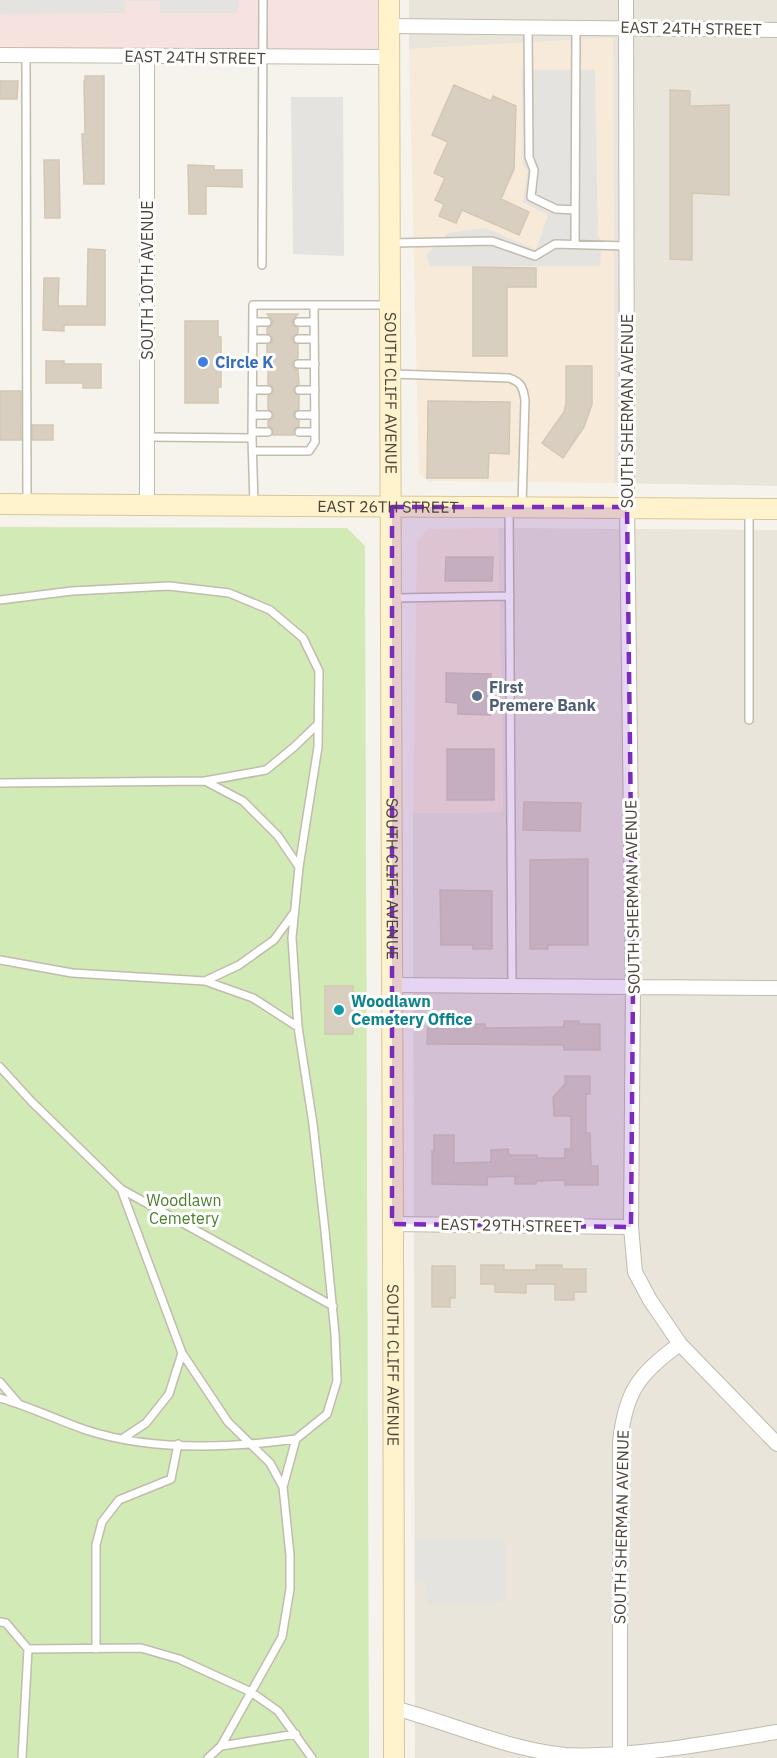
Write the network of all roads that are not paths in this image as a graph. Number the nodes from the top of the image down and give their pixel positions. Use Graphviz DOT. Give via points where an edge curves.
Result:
graph roads {
  1 [pos="263,0"];
  2 [pos="389,0"];
  3 [pos="626,0"];
  4 [pos="390,26"];
  5 [pos="528,27"];
  6 [pos="576,27"];
  7 [pos="626,27"];
  8 [pos="777,30"];
  9 [pos="0,55"];
  10 [pos="26,55"];
  11 [pos="147,56"];
  12 [pos="263,57"];
  13 [pos="389,57"];
  14 [pos="575,210"];
  15 [pos="389,243"];
  16 [pos="575,244"];
  17 [pos="627,246"];
  18 [pos="262,265"];
  19 [pos="315,305"];
  20 [pos="390,305"];
  21 [pos="253,322"];
  22 [pos="267,322"];
  23 [pos="298,322"];
  24 [pos="315,322"];
  25 [pos="253,339"];
  26 [pos="267,339"];
  27 [pos="298,339"];
  28 [pos="315,339"];
  29 [pos="253,364"];
  30 [pos="268,364"];
  31 [pos="298,364"];
  32 [pos="315,364"];
  33 [pos="390,374"];
  34 [pos="253,390"];
  35 [pos="268,390"];
  36 [pos="299,390"];
  37 [pos="315,390"];
  38 [pos="252,415"];
  39 [pos="268,415"];
  40 [pos="299,415"];
  41 [pos="315,415"];
  42 [pos="268,432"];
  43 [pos="299,432"];
  44 [pos="315,432"];
  45 [pos="252,435"];
  46 [pos="147,437"];
  47 [pos="252,451"];
  48 [pos="0,504"];
  49 [pos="27,505"];
  50 [pos="147,505"];
  51 [pos="254,506"];
  52 [pos="392,507"];
  53 [pos="515,507"];
  54 [pos="627,507"];
  55 [pos="749,508"];
  56 [pos="777,509"];
  57 [pos="510,596"];
  58 [pos="392,598"];
  59 [pos="0,600"];
  60 [pos="749,720"];
  61 [pos="318,724"];
  62 [pos="205,781"];
  63 [pos="0,783"];
  64 [pos="299,867"];
  65 [pos="294,912"];
  66 [pos="0,960"];
  67 [pos="205,981"];
  68 [pos="392,985"];
  69 [pos="512,985"];
  70 [pos="633,987"];
  71 [pos="777,988"];
  72 [pos="298,1027"];
  73 [pos="0,1067"];
  74 [pos="121,1189"];
  75 [pos="392,1224"];
  76 [pos="631,1227"];
  77 [pos="333,1306"];
  78 [pos="680,1344"];
  79 [pos="182,1353"];
  80 [pos="0,1382"];
  81 [pos="0,1398"];
  82 [pos="18,1403"];
  83 [pos="122,1439"];
  84 [pos="296,1439"];
  85 [pos="178,1444"];
  86 [pos="777,1444"];
  87 [pos="251,1445"];
  88 [pos="283,1487"];
  89 [pos="0,1622"];
  90 [pos="27,1649"];
  91 [pos="96,1649"];
  92 [pos="251,1692"];
  93 [pos="394,1708"];
  94 [pos="777,1732"];
  95 [pos="296,1734"];
  96 [pos="221,1746"];
  97 [pos="22,1758"];
  98 [pos="208,1758"];
  99 [pos="312,1758"];
  100 [pos="394,1758"];
  101 [pos="620,1758"];
  1 -- 12 [label="lane"];
  2 -- 4 [label="main road, SOUTH CLIFF AVENUE"];
  3 -- 7 [label="street, SOUTH SHERMAN AVENUE"];
  4 -- 5 [label="street, EAST 24TH STREET"];
  4 -- 13 [label="main road, SOUTH CLIFF AVENUE"];
  5 -- 6 [label="street, EAST 24TH STREET"];
  5 -- 14 [label="lane" via="529,157 534,170 531,197 556,209"];
  6 -- 7 [label="street, EAST 24TH STREET"];
  6 -- 14 [label="lane"];
  7 -- 8 [label="street, EAST 24TH STREET"];
  7 -- 17 [label="street, SOUTH SHERMAN AVENUE"];
  9 -- 10 [label="street, EAST 24TH STREET"];
  10 -- 11 [label="street, EAST 24TH STREET"];
  10 -- 49 [label="lane"];
  11 -- 12 [label="street, EAST 24TH STREET"];
  11 -- 46 [label="street, SOUTH 10TH AVENUE"];
  12 -- 13 [label="street, EAST 24TH STREET"];
  12 -- 18 [label="lane"];
  13 -- 15 [label="main road, SOUTH CLIFF AVENUE"];
  14 -- 16 [label="lane"];
  15 -- 16 [label="lane" via="492,241 535,256 555,244"];
  15 -- 20 [label="main road, SOUTH CLIFF AVENUE"];
  16 -- 17 [label="lane"];
  17 -- 54 [label="street, SOUTH SHERMAN AVENUE"];
  19 -- 20 [label="lane"];
  19 -- 21 [label="lane" via="253,305"];
  19 -- 24 [label="lane"];
  20 -- 33 [label="main road, SOUTH CLIFF AVENUE"];
  21 -- 22 [label="lane"];
  21 -- 25 [label="lane"];
  23 -- 24 [label="lane"];
  24 -- 28 [label="lane"];
  25 -- 26 [label="lane"];
  25 -- 29 [label="lane"];
  27 -- 28 [label="lane"];
  28 -- 32 [label="lane"];
  29 -- 30 [label="lane"];
  29 -- 34 [label="lane"];
  31 -- 32 [label="lane"];
  32 -- 37 [label="lane"];
  33 -- 52 [label="main road, SOUTH CLIFF AVENUE"];
  33 -- 53 [label="lane" via="518,381 525,399"];
  34 -- 35 [label="lane"];
  34 -- 38 [label="lane"];
  36 -- 37 [label="lane"];
  37 -- 41 [label="lane"];
  38 -- 39 [label="lane"];
  38 -- 45 [label="lane"];
  40 -- 41 [label="lane"];
  41 -- 44 [label="lane"];
  42 -- 45 [label="lane"];
  43 -- 44 [label="lane"];
  44 -- 47 [label="lane" via="315,442 309,451"];
  45 -- 46 [label="lane"];
  45 -- 47 [label="lane"];
  46 -- 50 [label="street, SOUTH 10TH AVENUE"];
  47 -- 51 [label="lane"];
  48 -- 49 [label="main road, EAST 26TH STREET"];
  49 -- 50 [label="main road, EAST 26TH STREET"];
  50 -- 51 [label="main road, EAST 26TH STREET"];
  51 -- 52 [label="main road, EAST 26TH STREET"];
  52 -- 53 [label="main road, EAST 26TH STREET"];
  52 -- 58 [label="main road, SOUTH CLIFF AVENUE"];
  53 -- 54 [label="main road, EAST 26TH STREET"];
  53 -- 57 [label="lane"];
  54 -- 55 [label="main road, EAST 26TH STREET"];
  54 -- 70 [label="street, SOUTH SHERMAN AVENUE"];
  55 -- 56 [label="main road, EAST 26TH STREET"];
  55 -- 60 [label="lane"];
  57 -- 58 [label="lane"];
  57 -- 69 [label="lane"];
  58 -- 68 [label="main road, SOUTH CLIFF AVENUE"];
  59 -- 61 [label="lane" via="72,591 169,586 229,593 270,610 303,638 319,671"];
  61 -- 62 [label="lane" via="266,770"];
  61 -- 64 [label="lane" via="318,747"];
  62 -- 63 [label="lane"];
  62 -- 64 [label="lane" via="243,801 278,836"];
  64 -- 65 [label="lane"];
  65 -- 67 [label="lane" via="274,940"];
  65 -- 72 [label="lane"];
  66 -- 67 [label="lane" via="72,973"];
  67 -- 72 [label="lane" via="253,998"];
  68 -- 69 [label="street"];
  68 -- 75 [label="main road, SOUTH CLIFF AVENUE"];
  69 -- 70 [label="street"];
  70 -- 71 [label="street"];
  70 -- 76 [label="street, SOUTH SHERMAN AVENUE"];
  72 -- 77 [label="lane"];
  73 -- 74 [label="lane"];
  74 -- 77 [label="lane"];
  74 -- 79 [label="lane"];
  75 -- 76 [label="street, EAST 29TH STREET"];
  75 -- 93 [label="main road, SOUTH CLIFF AVENUE"];
  76 -- 78 [label="street, SOUTH SHERMAN AVENUE" via="635,1272"];
  77 -- 84 [label="lane" via="337,1381 327,1414"];
  78 -- 86 [label="street"];
  78 -- 101 [label="street, SOUTH SHERMAN AVENUE" via="640,1378 622,1421"];
  79 -- 83 [label="lane" via="169,1394 146,1423"];
  79 -- 87 [label="lane" via="228,1422"];
  80 -- 82 [label="lane"];
  81 -- 82 [label="lane"];
  82 -- 83 [label="lane" via="86,1430"];
  83 -- 85 [label="lane"];
  84 -- 87 [label="lane"];
  84 -- 88 [label="lane"];
  85 -- 87 [label="lane"];
  85 -- 91 [label="lane" via="171,1479 118,1500 102,1522 96,1545"];
  87 -- 88 [label="lane" via="270,1463"];
  88 -- 92 [label="lane" via="290,1589 282,1637"];
  89 -- 90 [label="lane" via="6,1623"];
  90 -- 91 [label="lane"];
  90 -- 97 [label="lane"];
  91 -- 92 [label="lane" via="141,1648 179,1659"];
  92 -- 95 [label="lane" via="278,1711"];
  92 -- 96 [label="lane"];
  93 -- 100 [label="main road, SOUTH CLIFF AVENUE"];
  93 -- 101 [label="street" via="530,1749"];
  94 -- 101 [label="street"];
  95 -- 96 [label="lane"];
  95 -- 99 [label="lane"];
  96 -- 98 [label="lane"];
}
